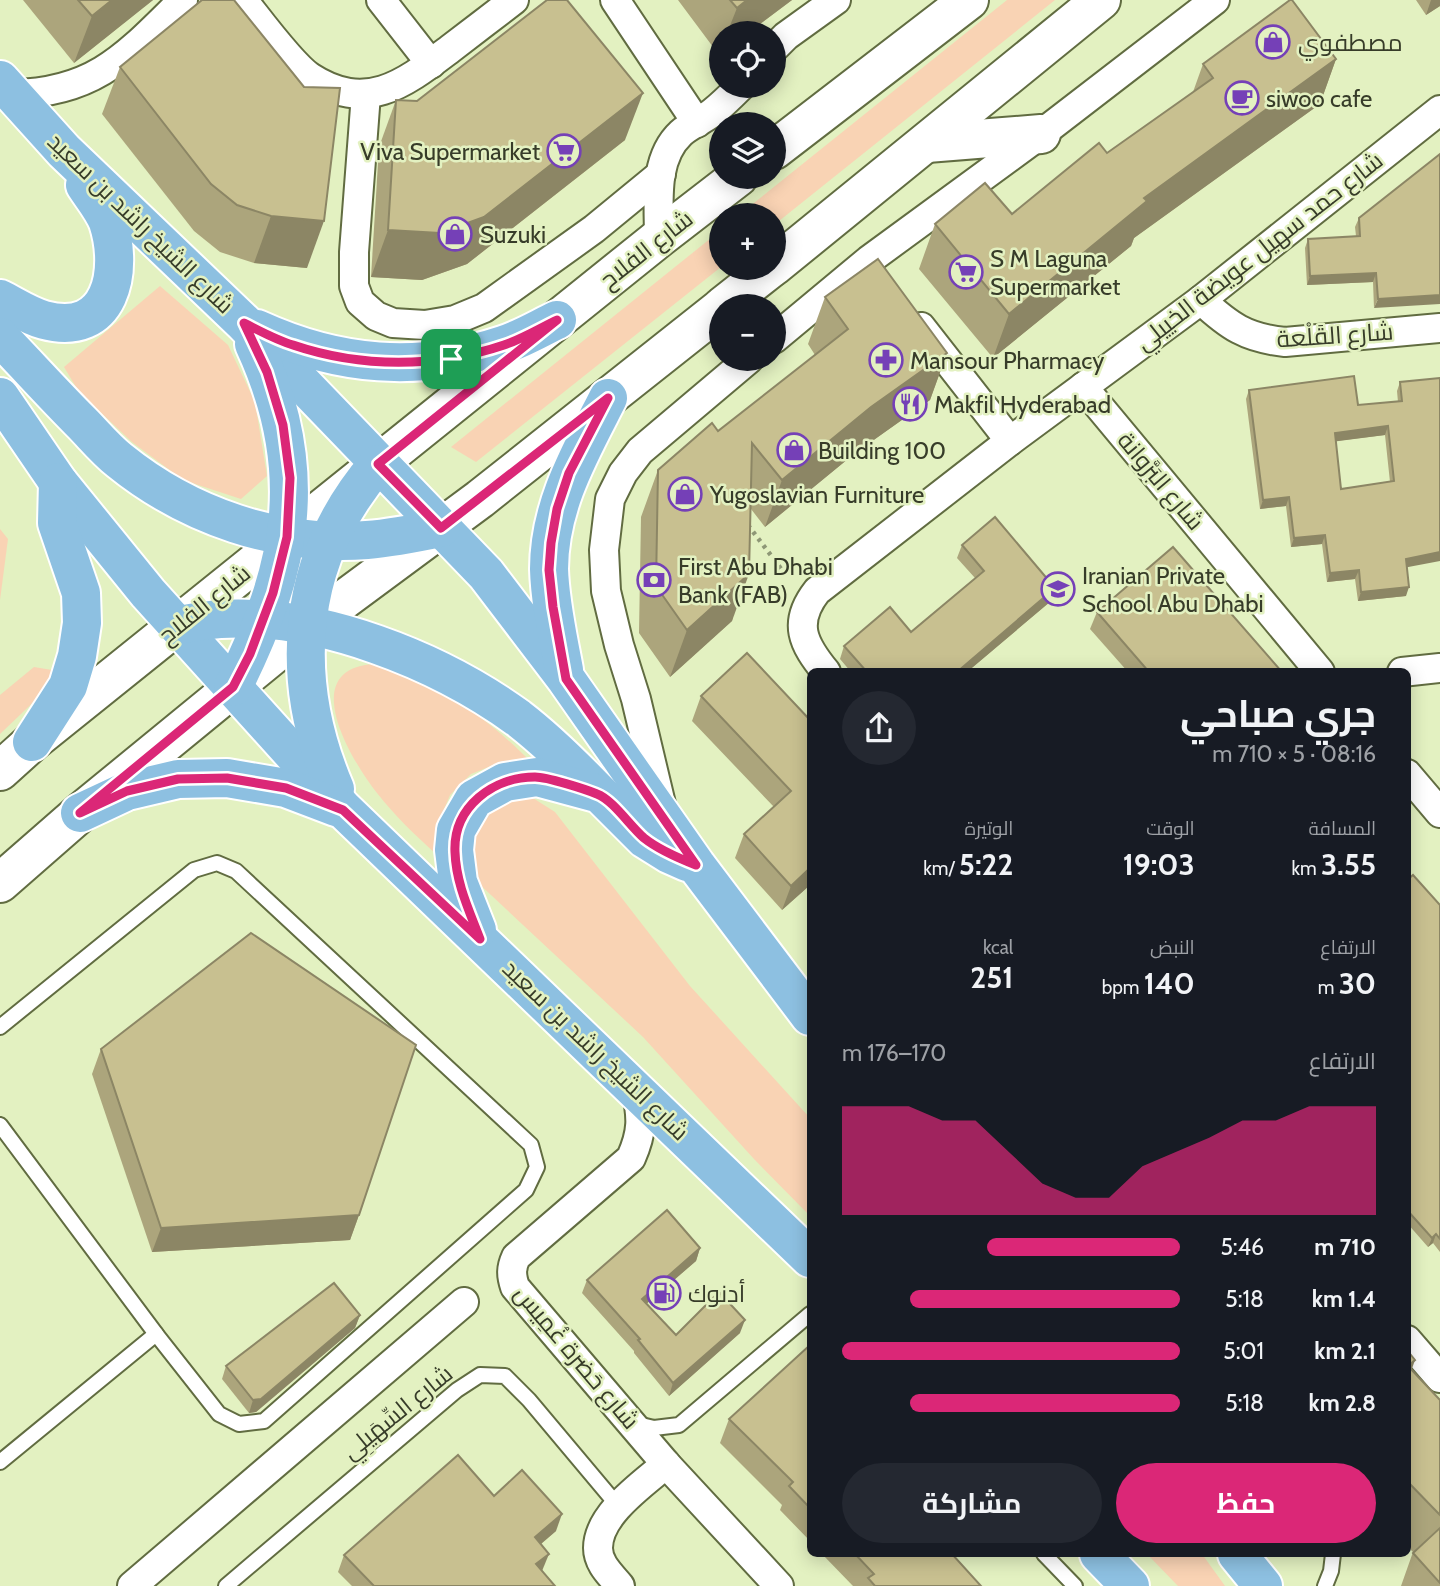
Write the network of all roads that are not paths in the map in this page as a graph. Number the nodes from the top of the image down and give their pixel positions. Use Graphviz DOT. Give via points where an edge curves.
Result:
graph roads {
  1 [pos="183,0"];
  2 [pos="243,0"];
  3 [pos="381,0"];
  4 [pos="514,0"];
  5 [pos="615,0"];
  6 [pos="836,0"];
  7 [pos="969,0"];
  8 [pos="1101,0"];
  9 [pos="1215,0"];
  10 [pos="786,36"];
  11 [pos="430,64"];
  12 [pos="6,87"];
  13 [pos="366,94"];
  14 [pos="728,98"];
  15 [pos="1440,110"];
  16 [pos="697,122"];
  17 [pos="1041,135"];
  18 [pos="786,141"];
  19 [pos="927,143"];
  20 [pos="64,151"];
  21 [pos="661,174"];
  22 [pos="722,189"];
  23 [pos="659,238"];
  24 [pos="786,256"];
  25 [pos="756,280"];
  26 [pos="886,281"];
  27 [pos="738,294"];
  28 [pos="0,299"];
  29 [pos="1201,300"];
  30 [pos="709,317"];
  31 [pos="557,320"];
  32 [pos="244,323"];
  33 [pos="1440,328"];
  34 [pos="786,333"];
  35 [pos="0,337"];
  36 [pos="735,371"];
  37 [pos="1083,387"];
  38 [pos="0,397"];
  39 [pos="608,398"];
  40 [pos="1010,441"];
  41 [pos="378,464"];
  42 [pos="58,482"];
  43 [pos="441,528"];
  44 [pos="287,537"];
  45 [pos="328,540"];
  46 [pos="263,620"];
  47 [pos="177,625"];
  48 [pos="307,627"];
  49 [pos="823,668"];
  50 [pos="1323,668"];
  51 [pos="1440,668"];
  52 [pos="1411,671"];
  53 [pos="566,679"];
  54 [pos="233,687"];
  55 [pos="32,742"];
  56 [pos="0,771"];
  57 [pos="1411,782"];
  58 [pos="600,794"];
  59 [pos="1424,806"];
  60 [pos="343,810"];
  61 [pos="80,813"];
  62 [pos="666,823"];
  63 [pos="696,865"];
  64 [pos="0,883"];
  65 [pos="480,939"];
  66 [pos="807,1012"];
  67 [pos="0,1027"];
  68 [pos="636,1089"];
  69 [pos="0,1125"];
  70 [pos="807,1255"];
  71 [pos="464,1302"];
  72 [pos="807,1317"];
  73 [pos="156,1334"];
  74 [pos="1411,1345"];
  75 [pos="1440,1378"];
  76 [pos="629,1421"];
  77 [pos="0,1462"];
  78 [pos="666,1464"];
  79 [pos="618,1506"];
  80 [pos="1047,1557"];
  81 [pos="1102,1557"];
  82 [pos="1239,1557"];
  83 [pos="1332,1557"];
  84 [pos="132,1586"];
  85 [pos="226,1586"];
  86 [pos="620,1586"];
  87 [pos="779,1586"];
  88 [pos="1074,1586"];
  89 [pos="1130,1586"];
  90 [pos="1263,1586"];
  91 [pos="1325,1586"];
  1 -- 12 [label="street" via="133,49 98,75 57,90"];
  2 -- 13 [label="street" via="309,76 336,90"];
  3 -- 11 [label="street"];
  4 -- 11 [label="street"];
  5 -- 16 [label="street"];
  6 -- 10 [label="street"];
  7 -- 18 [label="main road"];
  8 -- 19 [label="main road"];
  9 -- 17 [label="street"];
  11 -- 13 [label="street" via="410,80"];
  12 -- 20 [label="main road, شارع الشيخ راشد بن سعيد"];
  13 -- 21 [label="street" via="354,286 360,302 393,323 425,325 455,320 484,308"];
  14 -- 16 [label="street"];
  15 -- 29 [label="street, شارع حمد سهيل عويضة الخييلي"];
  16 -- 21 [label="street" via="672,143"];
  17 -- 19 [label="main road"];
  17 -- 26 [label="street"];
  19 -- 24 [label="main road"];
  20 -- 28 [label="main road" via="107,220 116,266 111,288 101,309 63,323 43,320"];
  20 -- 32 [label="main road, شارع الشيخ راشد بن سعيد"];
  21 -- 23 [label="street"];
  22 -- 23 [label="main road, شارع الفلاح"];
  23 -- 31 [label="main road, شارع الفلاح"];
  25 -- 27 [label="main road"];
  26 -- 34 [label="street"];
  26 -- 40 [label="street"];
  29 -- 33 [label="street, شارع القَلْعة" via="1237,330 1285,342"];
  29 -- 37 [label="street, شارع حمد سهيل عويضة الخييلي"];
  30 -- 39 [label="main road"];
  31 -- 32 [label="main road" via="506,345 451,359 399,363 343,358 292,345"];
  31 -- 41 [label="main road, شارع الفلاح"];
  32 -- 41 [label="main road, شارع الشيخ راشد بن سعيد"];
  32 -- 44 [label="main road" via="267,372 283,425 290,478"];
  35 -- 44 [label="main road" via="117,458 160,490 234,524"];
  36 -- 62 [label="street" via="640,450 610,499 604,550 606,591"];
  37 -- 40 [label="street, شارع حمد سهيل عويضة الخييلي"];
  37 -- 50 [label="street, شارع البَرَّوانة"];
  38 -- 42 [label="main road, شارع الشيخ راشد بن سعيد"];
  39 -- 43 [label="main road"];
  39 -- 53 [label="main road" via="569,473 551,543 553,607"];
  40 -- 49 [label="street, شارع حمد سهيل عويضة الخييلي" via="808,601 804,639"];
  41 -- 43 [label="main road, شارع الشيخ راشد بن سعيد"];
  41 -- 44 [label="main road, شارع الفلاح"];
  41 -- 45 [label="main road" via="341,512"];
  42 -- 47 [label="main road, شارع الشيخ راشد بن سعيد"];
  42 -- 55 [label="main road" via="58,523 81,593 82,623 68,685"];
  43 -- 45 [label="main road" via="366,540"];
  43 -- 48 [label="main road"];
  43 -- 53 [label="main road, شارع الشيخ راشد بن سعيد" via="494,585"];
  44 -- 45 [label="main road"];
  44 -- 46 [label="main road"];
  44 -- 47 [label="main road, شارع الفلاح"];
  45 -- 48 [label="main road" via="317,568"];
  46 -- 47 [label="main road"];
  46 -- 48 [label="main road"];
  46 -- 54 [label="main road"];
  47 -- 54 [label="main road, شارع الشيخ راشد بن سعيد"];
  47 -- 55 [label="main road, شارع الفلاح"];
  48 -- 54 [label="main road"];
  48 -- 58 [label="main road" via="370,643 472,688 519,719"];
  48 -- 60 [label="main road" via="310,708"];
  51 -- 52 [label="street"];
  53 -- 62 [label="main road, شارع الشيخ راشد بن سعيد"];
  54 -- 60 [label="main road, شارع الشيخ راشد بن سعيد"];
  54 -- 61 [label="main road"];
  55 -- 56 [label="main road, شارع الفلاح"];
  57 -- 59 [label="street"];
  58 -- 63 [label="main road" via="645,839"];
  58 -- 65 [label="main road" via="537,777 505,782 474,799 456,830 454,850 458,882"];
  60 -- 61 [label="main road" via="286,788 227,778 178,779 127,791"];
  60 -- 65 [label="main road, شارع الشيخ راشد بن سعيد"];
  61 -- 64 [label="main road"];
  62 -- 63 [label="main road, شارع الشيخ راشد بن سعيد"];
  63 -- 66 [label="main road, شارع الشيخ راشد بن سعيد"];
  65 -- 68 [label="main road, شارع الشيخ راشد بن سعيد"];
  67 -- 73 [label="lane" via="194,870 217,863 236,871 531,1145 537,1167 526,1190 264,1421 239,1424 219,1414"];
  68 -- 70 [label="main road, شارع الشيخ راشد بن سعيد"];
  68 -- 76 [label="street, شارع حَضرة غُمِيس" via="640,1138 632,1158 516,1257 511,1268 515,1287"];
  69 -- 73 [label="lane"];
  71 -- 84 [label="street"];
  72 -- 76 [label="lane" via="679,1425 654,1428"];
  73 -- 77 [label="lane"];
  74 -- 75 [label="street"];
  76 -- 78 [label="street, شارع حَضرة غُمِيس"];
  78 -- 79 [label="street"];
  78 -- 87 [label="street, شارع حَضرة غُمِيس"];
  79 -- 85 [label="lane, شارع السِّهَيلِي" via="505,1376 480,1375"];
  79 -- 86 [label="street" via="598,1549 604,1568"];
  80 -- 88 [label="lane"];
  81 -- 89 [label="main road"];
  82 -- 90 [label="main road"];
  83 -- 91 [label="lane"];
}
